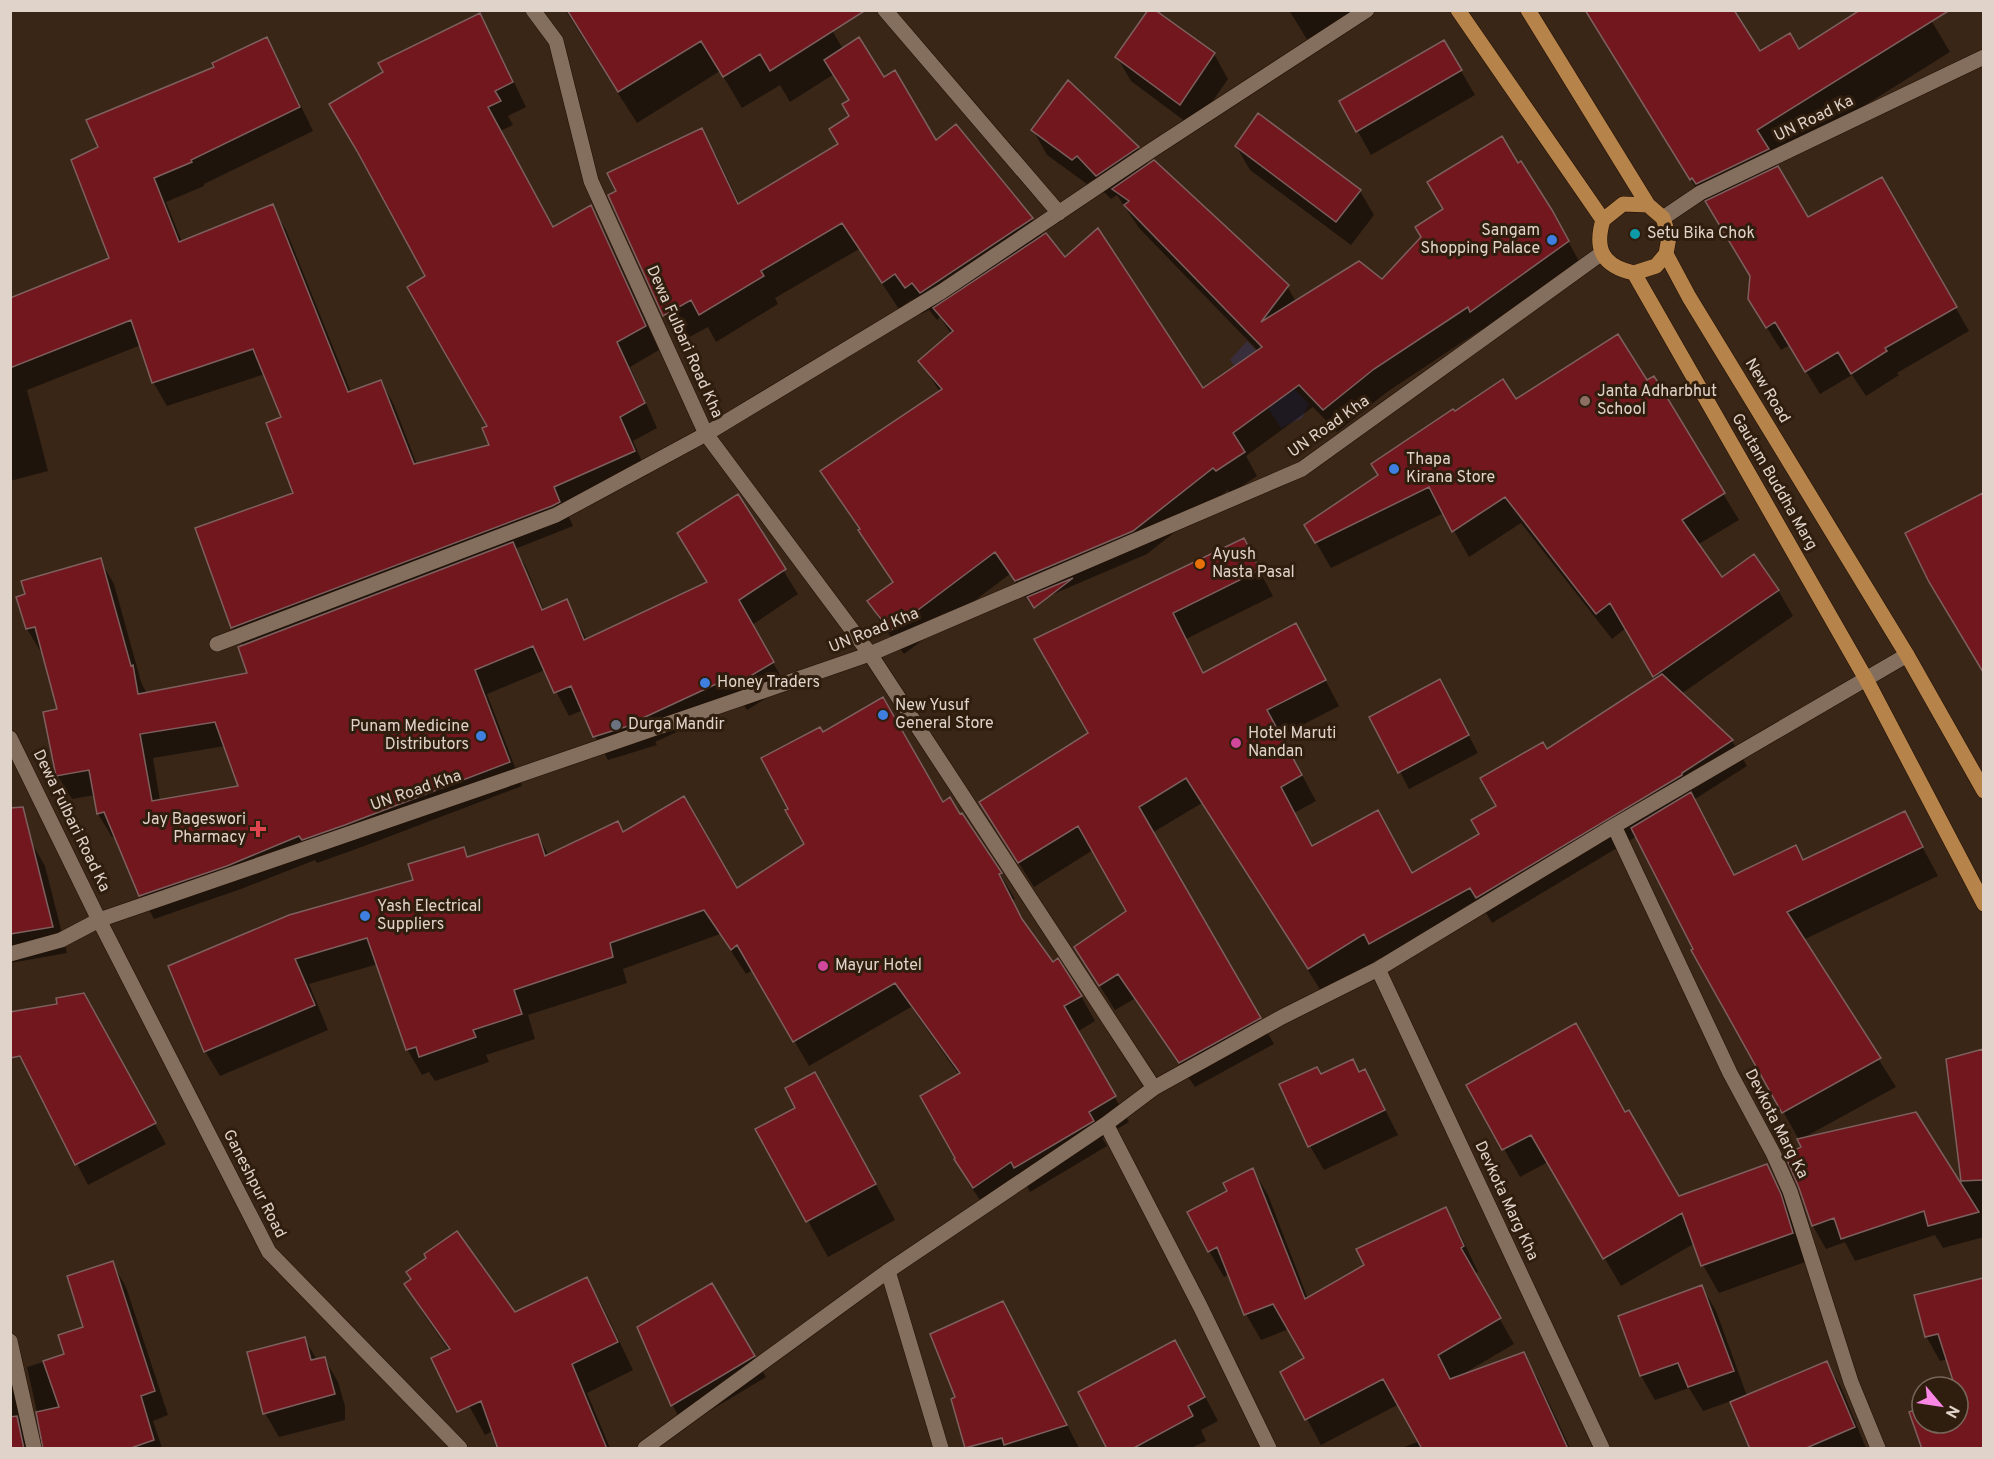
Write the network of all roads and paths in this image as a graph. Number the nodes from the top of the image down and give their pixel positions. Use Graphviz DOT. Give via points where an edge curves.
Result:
graph roads {
  1 [pos="533,10"];
  2 [pos="885,10"];
  3 [pos="1368,10"];
  4 [pos="1458,10"];
  5 [pos="1528,10"];
  6 [pos="1983,57"];
  7 [pos="1648,205"];
  8 [pos="1059,213"];
  9 [pos="1663,218"];
  10 [pos="1603,220"];
  11 [pos="1602,253"];
  12 [pos="1666,254"];
  13 [pos="1634,273"];
  14 [pos="706,434"];
  15 [pos="217,644"];
  16 [pos="870,654"];
  17 [pos="1907,655"];
  18 [pos="1866,679"];
  19 [pos="10,738"];
  20 [pos="1983,791"];
  21 [pos="1614,826"];
  22 [pos="1983,904"];
  23 [pos="99,920"];
  24 [pos="10,954"];
  25 [pos="1378,969"];
  26 [pos="1154,1088"];
  27 [pos="1106,1124"];
  28 [pos="888,1271"];
  29 [pos="10,1341"];
  30 [pos="34,1449"];
  31 [pos="460,1449"];
  32 [pos="645,1449"];
  33 [pos="941,1449"];
  34 [pos="1269,1449"];
  35 [pos="1602,1449"];
  36 [pos="1878,1449"];
  1 -- 14 [label="street, Dewa Fulbari Road Kha" via="556,41 591,181"];
  2 -- 8 [label="street"];
  3 -- 8 [label="street"];
  4 -- 10 [label="main road"];
  5 -- 7 [label="main road"];
  6 -- 9 [label="street, UN Road Ka" via="1700,193"];
  7 -- 9 [label="main road"];
  7 -- 10 [label="main road" via="1623,204"];
  8 -- 14 [label="street" via="941,292"];
  9 -- 12 [label="main road, New Road" via="1669,237"];
  10 -- 11 [label="main road" via="1598,235"];
  11 -- 13 [label="main road" via="1617,269"];
  11 -- 16 [label="street, UN Road Kha" via="1302,469"];
  12 -- 13 [label="main road" via="1656,266"];
  12 -- 17 [label="main road, New Road"];
  13 -- 18 [label="main road, Gautam Buddha Marg"];
  14 -- 15 [label="street" via="556,515"];
  14 -- 16 [label="street, Dewa Fulbari Road Kha"];
  16 -- 23 [label="street, UN Road Kha"];
  16 -- 26 [label="street, Dewa Fulbari Road Kha"];
  17 -- 18 [label="street"];
  17 -- 20 [label="main road, New Road"];
  18 -- 21 [label="street"];
  18 -- 22 [label="main road, Gautam Buddha Marg"];
  19 -- 23 [label="street, Dewa Fulbari Road Ka"];
  21 -- 25 [label="street"];
  21 -- 36 [label="street, Devkota Marg Ka" via="1790,1191 1851,1382"];
  23 -- 24 [label="street, UN Road Kha" via="61,940"];
  23 -- 31 [label="street, Ganeshpur Road" via="269,1252"];
  25 -- 26 [label="street"];
  25 -- 35 [label="street, Devkota Marg Kha"];
  26 -- 27 [label="street"];
  27 -- 28 [label="street"];
  27 -- 34 [label="street"];
  28 -- 32 [label="street"];
  28 -- 33 [label="street"];
  29 -- 30 [label="street"];
}
